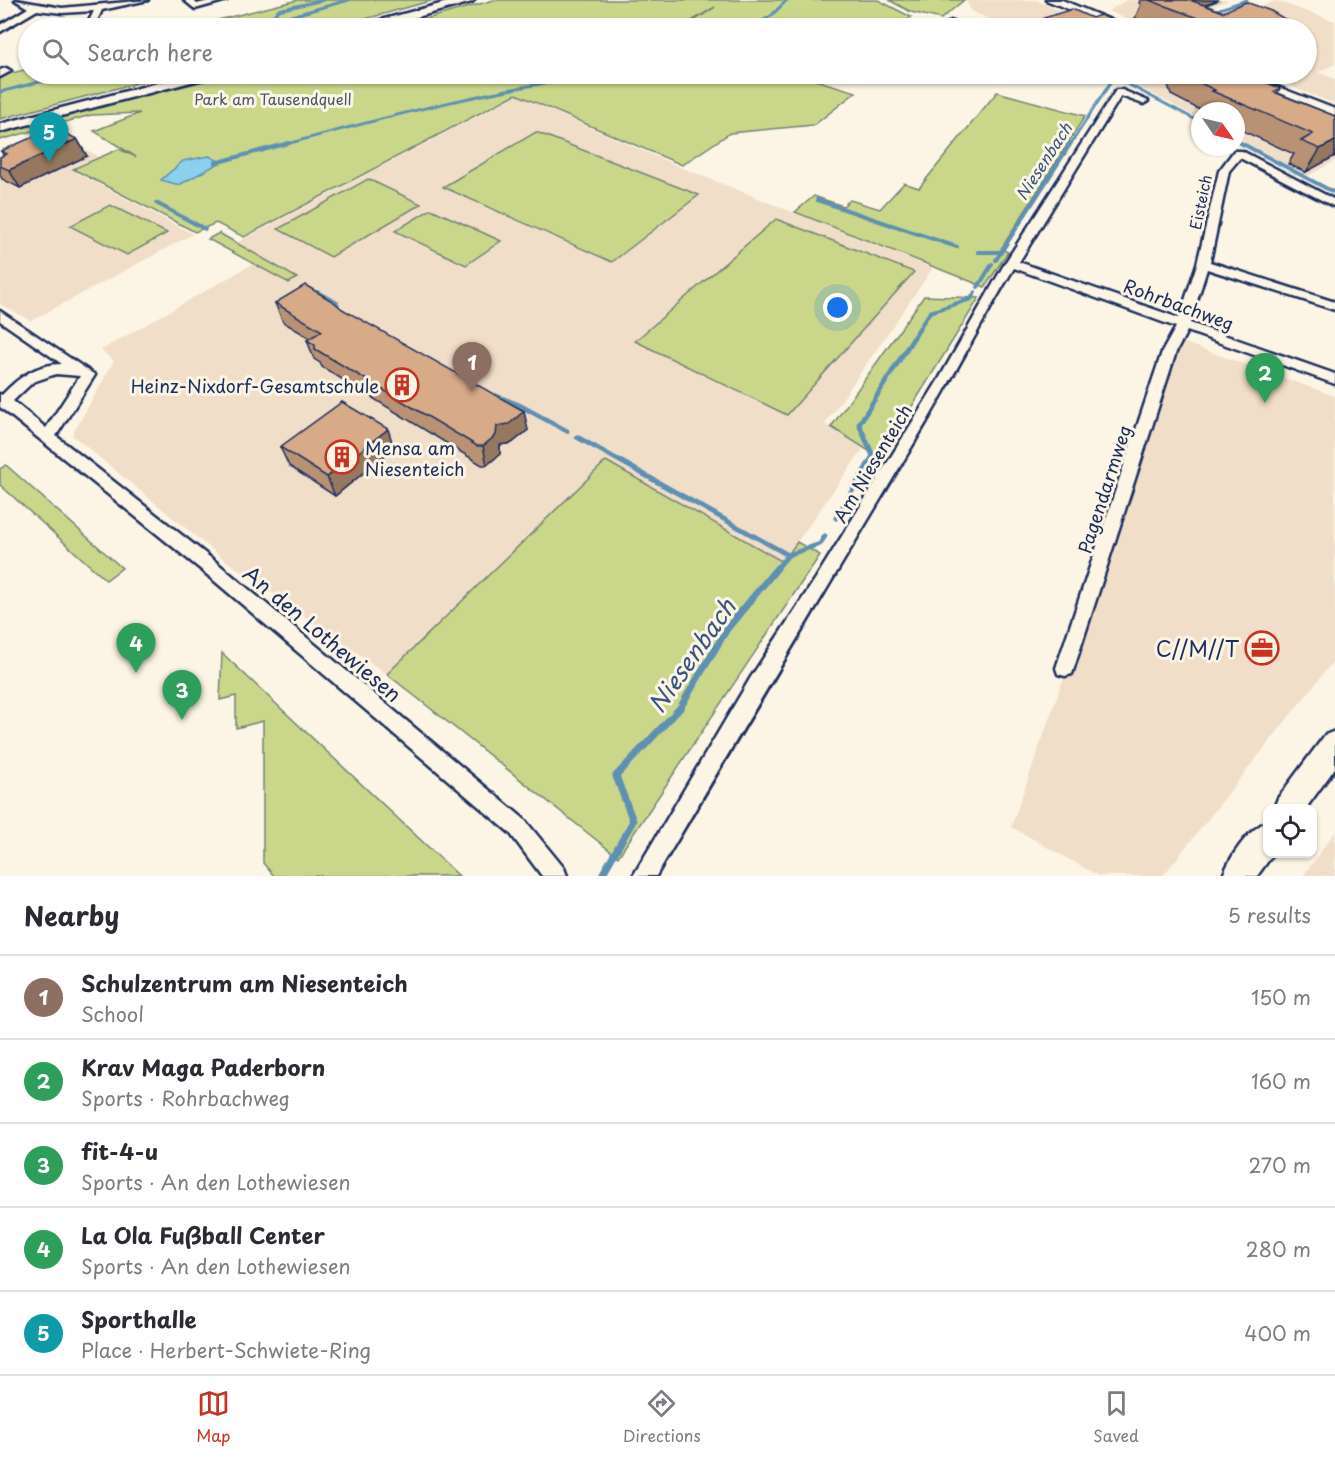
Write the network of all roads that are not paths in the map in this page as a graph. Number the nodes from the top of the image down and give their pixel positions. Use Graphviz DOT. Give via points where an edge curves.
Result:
graph roads {
  1 [pos="20,0"];
  2 [pos="92,0"];
  3 [pos="144,0"];
  4 [pos="188,0"];
  5 [pos="223,0"];
  6 [pos="468,0"];
  7 [pos="1052,0"];
  8 [pos="35,7"];
  9 [pos="100,7"];
  10 [pos="195,7"];
  11 [pos="86,8"];
  12 [pos="184,9"];
  13 [pos="94,18"];
  14 [pos="402,18"];
  15 [pos="1098,18"];
  16 [pos="0,28"];
  17 [pos="167,84"];
  18 [pos="1259,84"];
  19 [pos="1143,101"];
  20 [pos="1335,114"];
  21 [pos="0,128"];
  22 [pos="1335,204"];
  23 [pos="1011,263"];
  24 [pos="1203,264"];
  25 [pos="1335,306"];
  26 [pos="0,315"];
  27 [pos="1183,325"];
  28 [pos="82,370"];
  29 [pos="1335,380"];
  30 [pos="2,401"];
  31 [pos="48,436"];
  32 [pos="1065,668"];
  33 [pos="1335,745"];
  34 [pos="1291,804"];
  35 [pos="1263,843"];
  36 [pos="556,876"];
  37 [pos="644,876"];
  38 [pos="1238,876"];
  1 -- 8 [label="street"];
  2 -- 11 [label="street"];
  3 -- 9 [label="street"];
  4 -- 10 [label="street"];
  5 -- 10 [label="street"];
  6 -- 14 [label="main road"];
  7 -- 15 [label="main road"];
  8 -- 11 [label="street"];
  8 -- 16 [label="street"];
  9 -- 11 [label="street"];
  9 -- 13 [label="street"];
  10 -- 12 [label="street"];
  17 -- 21 [label="main road"];
  18 -- 20 [label="main road"];
  19 -- 23 [label="street, Am Niesenteich" via="1119,92"];
  22 -- 24 [label="street, Eisteich" via="1238,153 1224,171"];
  23 -- 27 [label="street, Rohrbachweg"];
  23 -- 37 [label="street, Am Niesenteich" via="945,380"];
  24 -- 25 [label="street"];
  24 -- 27 [label="street, Eisteich"];
  26 -- 28 [label="street"];
  27 -- 29 [label="street, Rohrbachweg"];
  27 -- 32 [label="street, Pagendarmweg" via="1169,352"];
  28 -- 30 [label="street, An den Lothewiesen" via="41,371 26,378"];
  28 -- 31 [label="street" via="88,375"];
  30 -- 31 [label="street, An den Lothewiesen"];
  31 -- 36 [label="street, An den Lothewiesen" via="517,826"];
  33 -- 34 [label="main road"];
  35 -- 38 [label="main road"];
}
